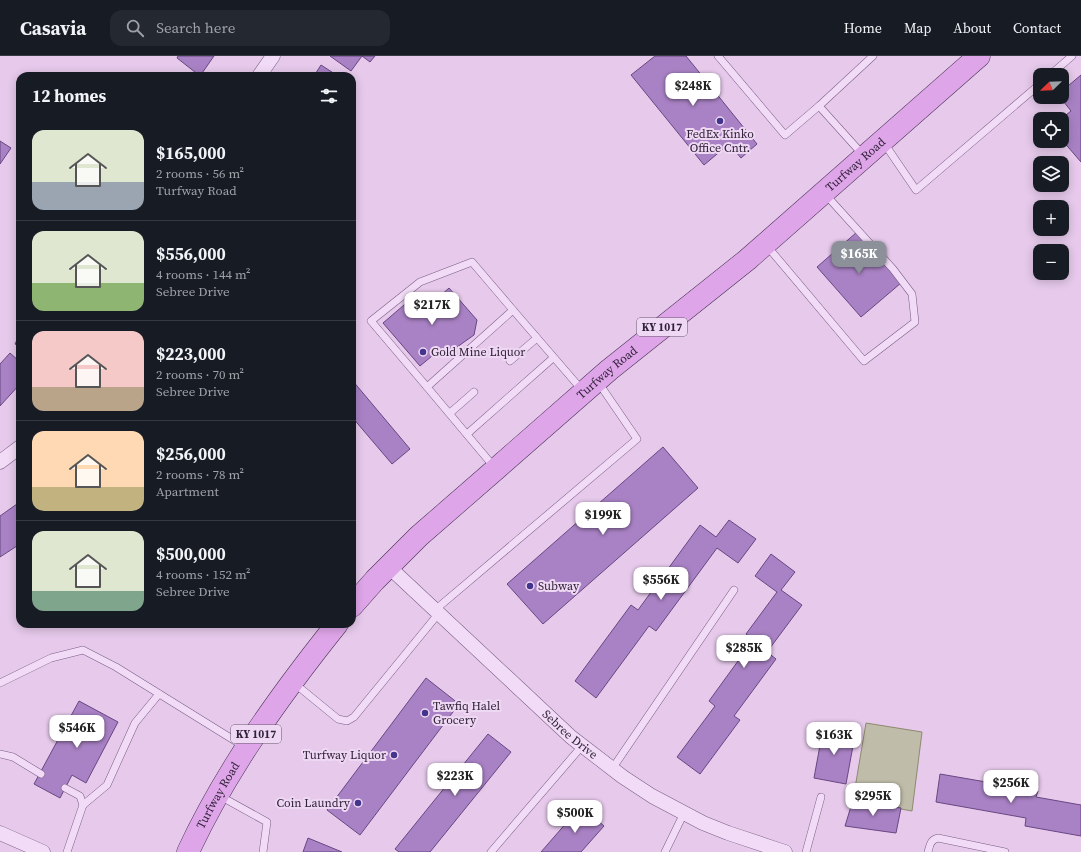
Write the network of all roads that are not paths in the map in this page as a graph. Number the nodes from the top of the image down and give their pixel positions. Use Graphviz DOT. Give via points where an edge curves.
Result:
graph roads {
  1 [pos="273,56"];
  2 [pos="718,56"];
  3 [pos="873,56"];
  4 [pos="979,56"];
  5 [pos="1072,56"];
  6 [pos="1058,68"];
  7 [pos="262,72"];
  8 [pos="1033,90"];
  9 [pos="819,106"];
  10 [pos="882,141"];
  11 [pos="865,157"];
  12 [pos="824,193"];
  13 [pos="766,244"];
  14 [pos="513,310"];
  15 [pos="537,338"];
  16 [pos="553,358"];
  17 [pos="510,361"];
  18 [pos="590,386"];
  19 [pos="427,387"];
  20 [pos="474,392"];
  21 [pos="450,413"];
  22 [pos="467,434"];
  23 [pos="16,450"];
  24 [pos="0,462"];
  25 [pos="496,469"];
  26 [pos="388,566"];
  27 [pos="734,590"];
  28 [pos="356,602"];
  29 [pos="437,612"];
  30 [pos="334,628"];
  31 [pos="292,682"];
  32 [pos="0,683"];
  33 [pos="159,694"];
  34 [pos="582,746"];
  35 [pos="247,748"];
  36 [pos="0,754"];
  37 [pos="612,769"];
  38 [pos="40,774"];
  39 [pos="65,788"];
  40 [pos="218,795"];
  41 [pos="821,797"];
  42 [pos="83,805"];
  43 [pos="684,812"];
  44 [pos="0,833"];
  45 [pos="43,852"];
  46 [pos="67,852"];
  47 [pos="188,852"];
  48 [pos="263,852"];
  49 [pos="491,852"];
  50 [pos="665,852"];
  51 [pos="785,852"];
  52 [pos="806,852"];
  53 [pos="928,852"];
  54 [pos="1005,852"];
  1 -- 7 [label="street"];
  2 -- 9 [label="lane" via="785,135"];
  3 -- 9 [label="lane"];
  4 -- 10 [label="main road, Turfway Road / KY 1017"];
  5 -- 6 [label="lane"];
  8 -- 10 [label="lane" via="916,190"];
  9 -- 11 [label="lane"];
  10 -- 11 [label="main road, Turfway Road / KY 1017"];
  11 -- 12 [label="main road, Turfway Road / KY 1017"];
  12 -- 13 [label="main road, Turfway Road / KY 1017"];
  12 -- 13 [label="lane" via="894,269 912,294 915,322 864,361"];
  13 -- 18 [label="main road, Turfway Road / KY 1017"];
  14 -- 15 [label="lane"];
  14 -- 19 [label="lane"];
  14 -- 19 [label="lane" via="472,262 420,282 371,321"];
  15 -- 16 [label="lane"];
  15 -- 17 [label="lane"];
  16 -- 18 [label="lane"];
  16 -- 22 [label="lane"];
  18 -- 25 [label="main road, Turfway Road / KY 1017"];
  18 -- 29 [label="lane" via="637,439"];
  19 -- 21 [label="lane"];
  20 -- 21 [label="lane"];
  21 -- 22 [label="lane"];
  22 -- 25 [label="lane"];
  23 -- 24 [label="street"];
  25 -- 26 [label="main road, Turfway Road / KY 1017"];
  26 -- 28 [label="main road, Turfway Road / KY 1017"];
  26 -- 29 [label="street, Sebree Drive"];
  27 -- 37 [label="lane"];
  29 -- 31 [label="lane" via="354,717 346,721 338,719"];
  29 -- 34 [label="street, Sebree Drive"];
  30 -- 31 [label="main road, Turfway Road / KY 1017"];
  31 -- 35 [label="main road, Turfway Road / KY 1017"];
  32 -- 33 [label="lane" via="51,658 83,650"];
  33 -- 35 [label="lane"];
  33 -- 42 [label="lane" via="136,723 107,785"];
  34 -- 37 [label="street, Sebree Drive"];
  34 -- 49 [label="lane"];
  35 -- 40 [label="main road, Turfway Road / KY 1017"];
  36 -- 38 [label="lane" via="13,757"];
  37 -- 43 [label="street, Sebree Drive" via="652,796"];
  39 -- 42 [label="lane" via="80,796"];
  40 -- 47 [label="main road, Turfway Road / KY 1017"];
  40 -- 48 [label="lane" via="267,822"];
  41 -- 52 [label="lane"];
  42 -- 46 [label="lane"];
  43 -- 50 [label="lane"];
  43 -- 51 [label="street, Sebree Drive" via="728,833"];
  44 -- 45 [label="street"];
  53 -- 54 [label="lane" via="930,843 938,838"];
}
